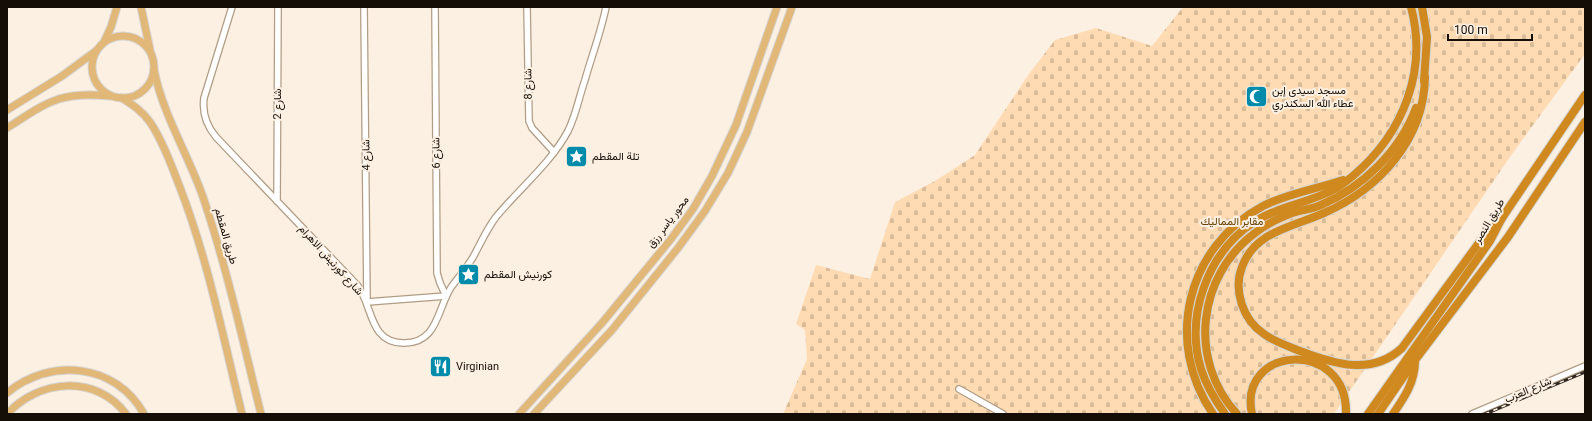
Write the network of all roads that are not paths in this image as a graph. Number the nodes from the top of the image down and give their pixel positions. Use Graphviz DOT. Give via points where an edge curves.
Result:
graph roads {
  1 [pos="117,7"];
  2 [pos="141,7"];
  3 [pos="232,7"];
  4 [pos="278,7"];
  5 [pos="364,7"];
  6 [pos="435,7"];
  7 [pos="527,7"];
  8 [pos="606,7"];
  9 [pos="777,7"];
  10 [pos="792,7"];
  11 [pos="1411,7"];
  12 [pos="1422,7"];
  13 [pos="103,43"];
  14 [pos="97,50"];
  15 [pos="150,52"];
  16 [pos="154,70"];
  17 [pos="1425,77"];
  18 [pos="1585,95"];
  19 [pos="112,96"];
  20 [pos="122,98"];
  21 [pos="7,110"];
  22 [pos="1585,122"];
  23 [pos="7,128"];
  24 [pos="554,152"];
  25 [pos="1353,175"];
  26 [pos="277,201"];
  27 [pos="1502,218"];
  28 [pos="446,296"];
  29 [pos="367,302"];
  30 [pos="1412,359"];
  31 [pos="1585,366"];
  32 [pos="959,389"];
  33 [pos="7,393"];
  34 [pos="7,414"];
  35 [pos="126,414"];
  36 [pos="144,414"];
  37 [pos="242,414"];
  38 [pos="261,414"];
  39 [pos="518,414"];
  40 [pos="534,414"];
  41 [pos="1003,414"];
  42 [pos="1213,414"];
  43 [pos="1225,414"];
  44 [pos="1237,414"];
  45 [pos="1252,414"];
  46 [pos="1346,414"];
  47 [pos="1368,414"];
  48 [pos="1378,414"];
  49 [pos="1393,414"];
  50 [pos="1472,414"];
  1 -- 13 [label="main road" via="111,28"];
  2 -- 15 [label="main road"];
  3 -- 26 [label="street, شارع كورنيش الاهرام" via="205,91 203,112 212,132"];
  4 -- 26 [label="street, شارع 2"];
  5 -- 29 [label="street, شارع 4"];
  6 -- 28 [label="street, شارع 6" via="437,273"];
  7 -- 24 [label="street, شارع 8" via="529,121 532,128"];
  8 -- 24 [label="street, شارع كورنيش الاهرام" via="572,122"];
  9 -- 39 [label="main road, محور ياسر رزق" via="733,131 693,209 602,323"];
  10 -- 40 [label="main road, محور ياسر رزق" via="747,132 728,173 705,212 612,330"];
  11 -- 25 [label="highway" via="1416,53 1406,102 1397,123 1382,146"];
  12 -- 17 [label="highway" via="1426,36"];
  13 -- 14 [label="main road"];
  13 -- 15 [label="main road" via="111,38 129,37 145,45"];
  14 -- 19 [label="main road" via="92,64 94,76 99,87"];
  14 -- 21 [label="main road" via="62,76"];
  15 -- 16 [label="main road"];
  16 -- 20 [label="main road" via="143,90 131,97"];
  16 -- 38 [label="main road, طريق المقطم" via="163,106 190,164 209,216"];
  17 -- 27 [label="highway" via="1422,103 1410,137 1383,174 1366,190 1351,199 1279,229 1251,250 1239,279 1240,300 1246,313 1264,334 1315,357 1352,366 1383,361 1402,348 1484,236"];
  17 -- 44 [label="highway" via="1419,100 1408,124 1388,155 1374,170 1338,196 1320,205 1284,216 1260,229 1240,246 1222,270 1208,304 1205,342 1215,382"];
  18 -- 27 [label="highway, طريق النصر"];
  19 -- 20 [label="main road"];
  19 -- 23 [label="main road" via="83,94 59,98"];
  20 -- 37 [label="main road" via="137,107 152,125 183,195 206,267"];
  22 -- 30 [label="highway, طريق النصر" via="1508,237"];
  24 -- 28 [label="street, شارع كورنيش الاهرام" via="496,217"];
  25 -- 42 [label="highway" via="1333,184 1283,197 1253,212 1226,233 1202,267 1189,304 1186,344 1197,385"];
  25 -- 43 [label="highway" via="1335,189 1278,210 1253,223 1234,238 1209,275 1198,308 1196,345 1206,381"];
  26 -- 29 [label="street, شارع كورنيش الاهرام" via="358,286"];
  27 -- 30 [label="highway, طريق النصر" via="1490,241"];
  28 -- 29 [label="street"];
  28 -- 29 [label="street, شارع كورنيش الاهرام" via="432,330 422,339 409,343 389,340 378,332 371,320"];
  30 -- 47 [label="highway"];
  30 -- 48 [label="highway"];
  30 -- 49 [label="highway" via="1414,373 1411,385"];
  31 -- 50 [label="street, شارع العزب"];
  32 -- 41 [label="street"];
  33 -- 36 [label="main road" via="26,380 45,372 82,371 99,375 116,384 131,396"];
  34 -- 35 [label="main road" via="19,402 33,394 55,386 71,385 103,394"];
  45 -- 46 [label="highway" via="1252,394 1261,375 1277,363 1297,359 1308,360 1327,369 1344,397"];
}
